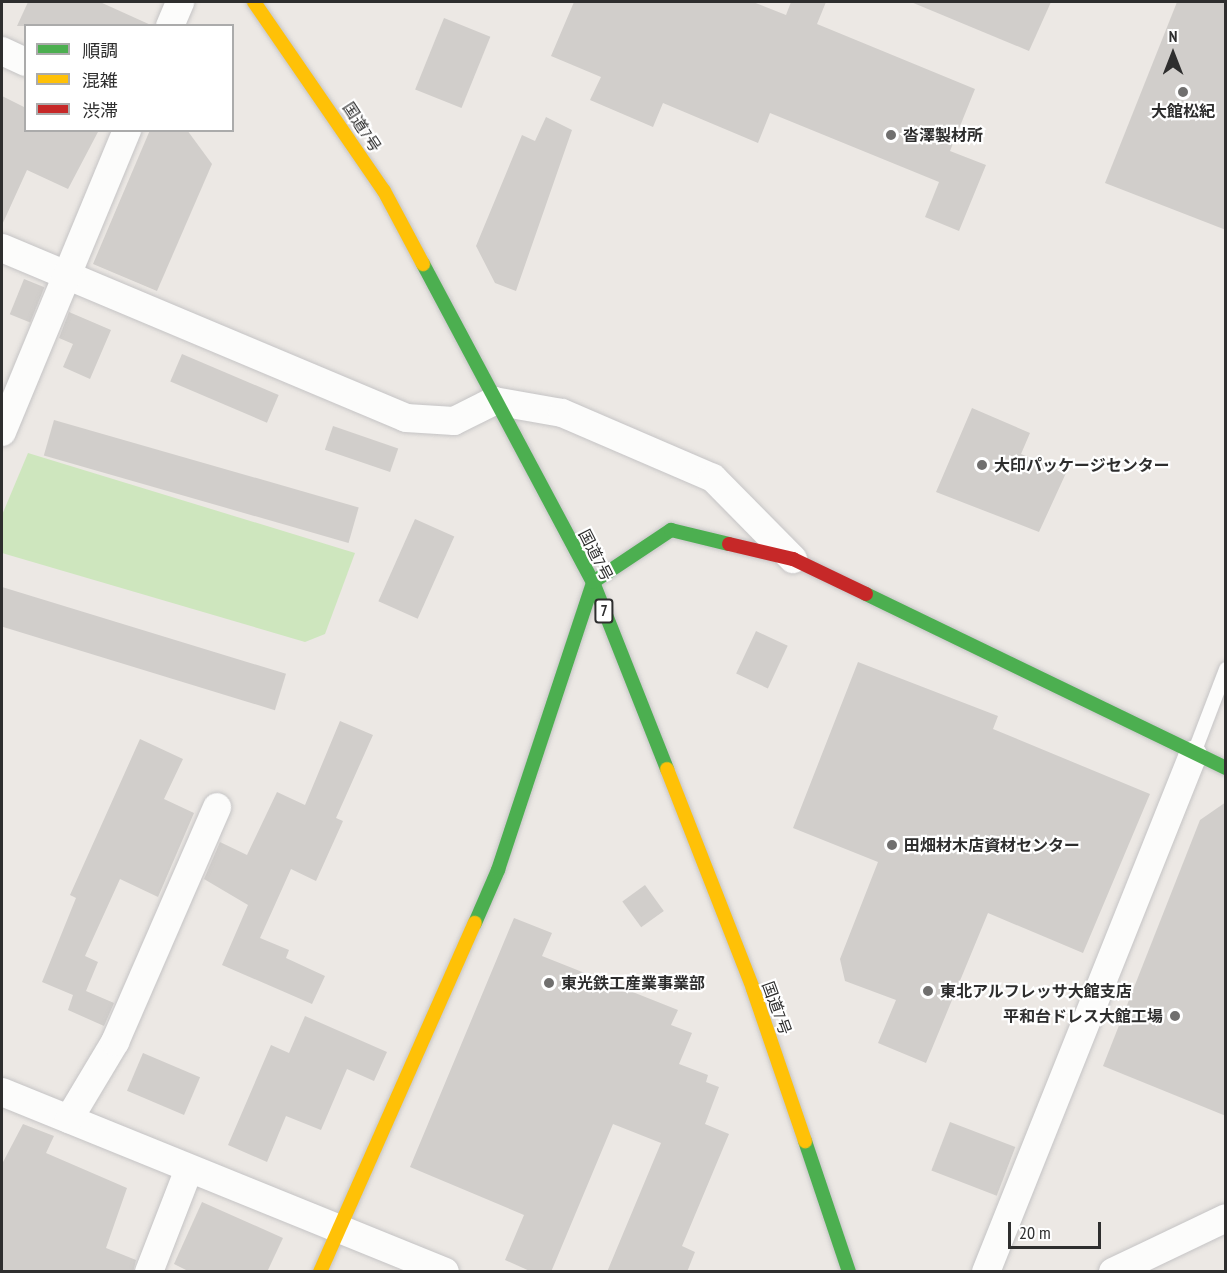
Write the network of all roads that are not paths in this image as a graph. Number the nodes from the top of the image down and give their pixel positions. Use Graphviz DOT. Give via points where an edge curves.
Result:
graph roads {
  1 [pos="180,2"];
  2 [pos="254,2"];
  3 [pos="171,24"];
  4 [pos="2,51"];
  5 [pos="24,61"];
  6 [pos="127,132"];
  7 [pos="2,248"];
  8 [pos="68,277"];
  9 [pos="494,401"];
  10 [pos="2,432"];
  11 [pos="793,560"];
  12 [pos="593,582"];
  13 [pos="1226,669"];
  14 [pos="1193,755"];
  15 [pos="1226,768"];
  16 [pos="217,807"];
  17 [pos="2,1092"];
  18 [pos="69,1119"];
  19 [pos="189,1169"];
  20 [pos="1226,1218"];
  21 [pos="339,1231"];
  22 [pos="149,1272"];
  23 [pos="320,1272"];
  24 [pos="445,1272"];
  25 [pos="849,1272"];
  26 [pos="987,1272"];
  27 [pos="1113,1272"];
  1 -- 3 [label="street"];
  2 -- 9 [label="main road, 国道7号 / 7" via="384,191"];
  4 -- 5 [label="street"];
  6 -- 8 [label="street"];
  7 -- 8 [label="street"];
  8 -- 9 [label="street" via="406,418 454,421"];
  8 -- 10 [label="street"];
  9 -- 11 [label="street" via="562,413 713,478"];
  9 -- 12 [label="main road, 国道7号 / 7"];
  11 -- 12 [label="main road" via="672,530"];
  11 -- 14 [label="main road"];
  12 -- 21 [label="main road" via="498,870"];
  12 -- 25 [label="main road, 国道7号 / 7" via="753,989"];
  13 -- 14 [label="lane"];
  14 -- 15 [label="main road"];
  14 -- 26 [label="street"];
  16 -- 18 [label="street" via="115,1042"];
  17 -- 18 [label="street"];
  18 -- 19 [label="street"];
  19 -- 21 [label="street"];
  19 -- 22 [label="street"];
  20 -- 27 [label="street"];
  21 -- 23 [label="main road"];
  21 -- 24 [label="street"];
}
